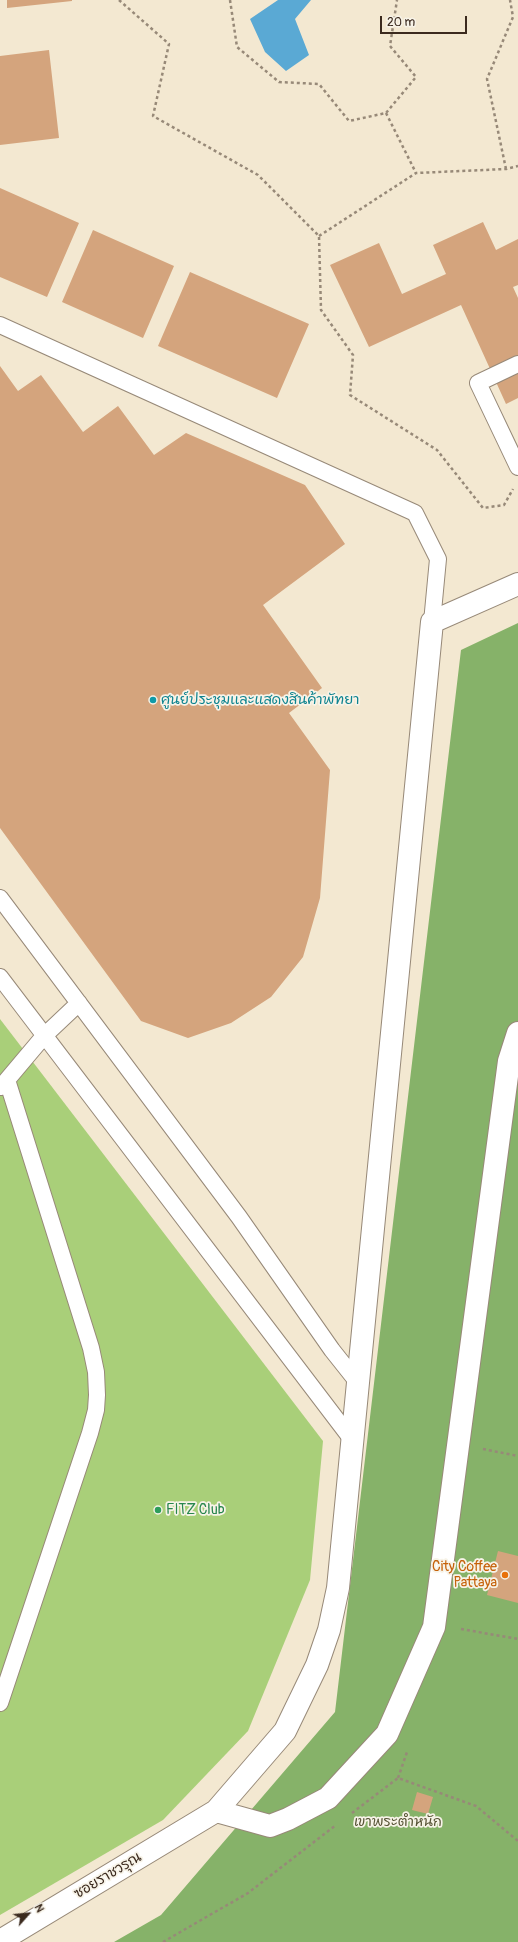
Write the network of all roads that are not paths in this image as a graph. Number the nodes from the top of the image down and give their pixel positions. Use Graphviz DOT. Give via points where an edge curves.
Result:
graph roads {
  1 [pos="0,325"];
  2 [pos="518,364"];
  3 [pos="518,467"];
  4 [pos="518,584"];
  5 [pos="432,622"];
  6 [pos="0,898"];
  7 [pos="0,977"];
  8 [pos="79,1003"];
  9 [pos="518,1033"];
  10 [pos="44,1036"];
  11 [pos="4,1084"];
  12 [pos="359,1384"];
  13 [pos="353,1441"];
  14 [pos="0,1703"];
  15 [pos="216,1811"];
  16 [pos="0,1941"];
  1 -- 5 [label="lane" via="415,513 438,559"];
  2 -- 3 [label="lane" via="478,383"];
  4 -- 5 [label="street"];
  5 -- 12 [label="street, ซอยราชวรุณ"];
  6 -- 8 [label="lane"];
  7 -- 10 [label="lane"];
  8 -- 10 [label="lane"];
  8 -- 12 [label="lane" via="239,1217 332,1350"];
  9 -- 15 [label="street" via="509,1061 434,1627 387,1734 328,1798 270,1826"];
  10 -- 11 [label="lane"];
  10 -- 13 [label="lane"];
  11 -- 14 [label="lane" via="91,1348 97,1395 90,1433"];
  12 -- 13 [label="street, ซอยราชวรุณ"];
  13 -- 15 [label="street, ซอยราชวรุณ" via="338,1588 329,1630 317,1666 285,1731"];
  15 -- 16 [label="street, ซอยราชวรุณ"];
}
